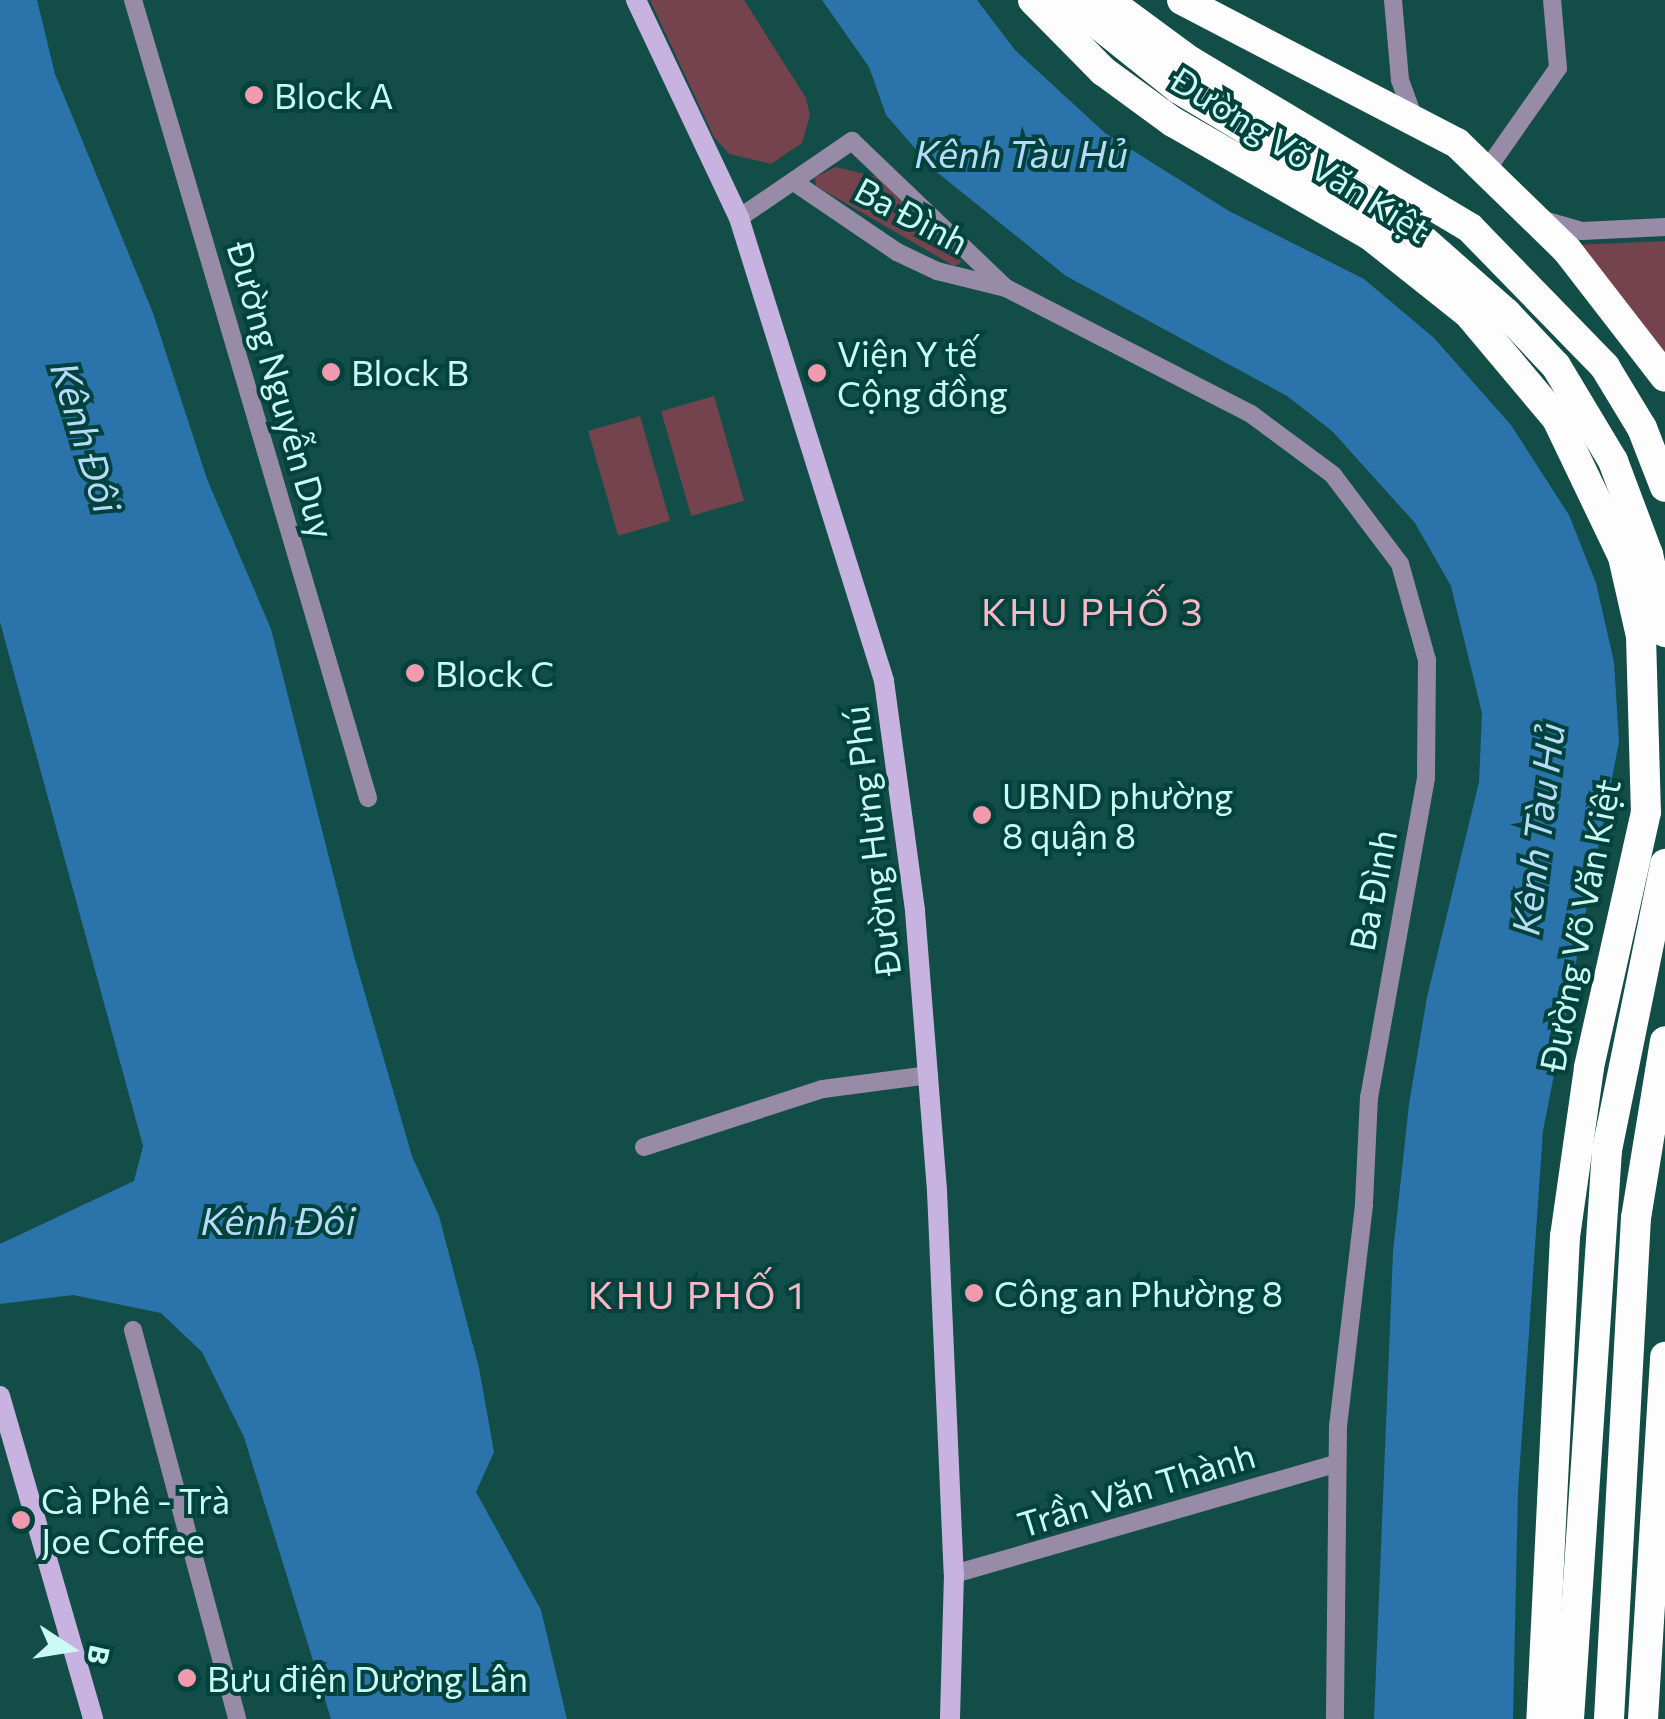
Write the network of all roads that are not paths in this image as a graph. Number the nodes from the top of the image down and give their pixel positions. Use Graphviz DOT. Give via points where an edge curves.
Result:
graph roads {
  1 [pos="133,0"];
  2 [pos="636,0"];
  3 [pos="1033,0"];
  4 [pos="1068,0"];
  5 [pos="1108,0"];
  6 [pos="1182,0"];
  7 [pos="1393,0"];
  8 [pos="1552,0"];
  9 [pos="1388,88"];
  10 [pos="1488,168"];
  11 [pos="794,182"];
  12 [pos="1536,216"];
  13 [pos="738,218"];
  14 [pos="1665,227"];
  15 [pos="1006,288"];
  16 [pos="1665,378"];
  17 [pos="1665,487"];
  18 [pos="1658,615"];
  19 [pos="368,798"];
  20 [pos="1665,864"];
  21 [pos="1665,1041"];
  22 [pos="928,1074"];
  23 [pos="644,1147"];
  24 [pos="133,1330"];
  25 [pos="1665,1356"];
  26 [pos="0,1396"];
  27 [pos="1336,1464"];
  28 [pos="954,1574"];
  29 [pos="93,1719"];
  30 [pos="237,1719"];
  31 [pos="950,1719"];
  32 [pos="1335,1719"];
  33 [pos="1541,1719"];
  34 [pos="1569,1719"];
  35 [pos="1608,1719"];
  36 [pos="1643,1719"];
  1 -- 19 [label="street, Đường Nguyễn Duy"];
  2 -- 13 [label="main road, Đường Hưng Phú"];
  3 -- 18 [label="highway, Đường Võ Văn Kiệt" via="1103,71 1159,112 1371,236 1469,314 1533,384 1580,458 1623,557"];
  4 -- 18 [label="highway, Đường Võ Văn Kiệt" via="1179,89 1405,224 1506,313 1556,366 1613,461"];
  5 -- 17 [label="highway, Đường Võ Văn Kiệt" via="1190,61 1470,228 1605,367 1642,428"];
  6 -- 9 [label="highway, Đường Võ Văn Kiệt"];
  7 -- 9 [label="street"];
  8 -- 10 [label="street" via="1558,68"];
  9 -- 10 [label="highway, Đường Võ Văn Kiệt" via="1413,116"];
  10 -- 12 [label="highway, Đường Võ Văn Kiệt"];
  11 -- 13 [label="street"];
  11 -- 15 [label="street, Ba Đình" via="897,252 974,284"];
  11 -- 15 [label="street, Ba Đình" via="852,142"];
  12 -- 14 [label="street" via="1582,231"];
  12 -- 16 [label="highway, Đường Võ Văn Kiệt" via="1622,315"];
  13 -- 22 [label="main road, Đường Hưng Phú" via="884,681"];
  15 -- 27 [label="street, Ba Đình" via="1251,414 1332,476 1400,564 1410,599 1429,676 1426,778 1369,1098"];
  18 -- 33 [label="highway, Đường Võ Văn Kiệt" via="1646,812 1589,1068 1564,1236"];
  20 -- 34 [label="highway, Đường Võ Văn Kiệt" via="1607,1150"];
  21 -- 35 [label="highway" via="1636,1218"];
  22 -- 23 [label="street" via="822,1089"];
  22 -- 28 [label="main road, Đường Hưng Phú"];
  24 -- 30 [label="street"];
  25 -- 36 [label="highway"];
  26 -- 29 [label="main road"];
  27 -- 28 [label="street, Trần Văn Thành"];
  27 -- 32 [label="street, Ba Đình"];
  28 -- 31 [label="main road, Đường Hưng Phú"];
}
